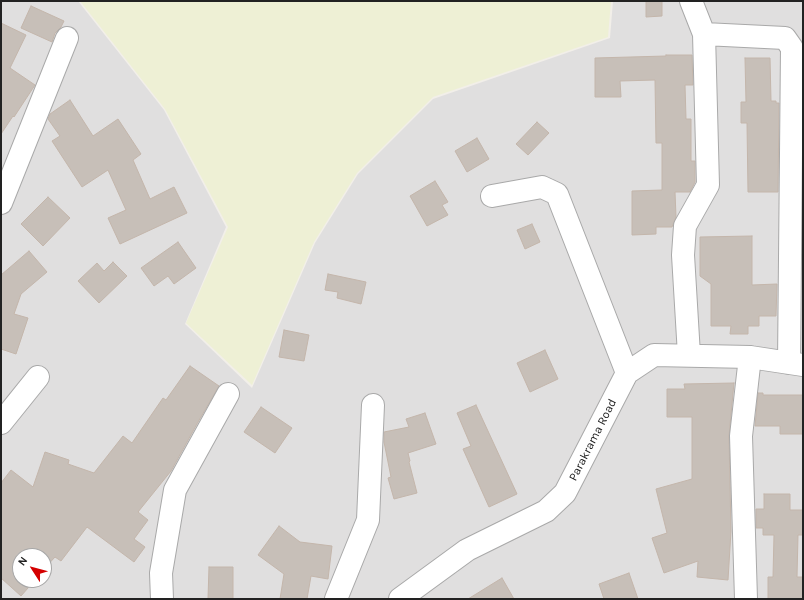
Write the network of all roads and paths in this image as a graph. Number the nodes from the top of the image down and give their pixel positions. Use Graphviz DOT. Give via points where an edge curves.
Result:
graph roads {
  1 [pos="691,1"];
  2 [pos="704,34"];
  3 [pos="67,38"];
  4 [pos="492,196"];
  5 [pos="1,203"];
  6 [pos="689,356"];
  7 [pos="750,357"];
  8 [pos="796,364"];
  9 [pos="627,373"];
  10 [pos="38,377"];
  11 [pos="228,394"];
  12 [pos="373,405"];
  13 [pos="1,423"];
  14 [pos="162,599"];
  15 [pos="336,599"];
  16 [pos="400,599"];
  17 [pos="746,599"];
  1 -- 2 [label="street"];
  2 -- 6 [label="street" via="708,185 685,226 683,255"];
  2 -- 8 [label="street" via="784,38 792,48"];
  3 -- 5 [label="street"];
  4 -- 9 [label="street" via="542,187 557,194"];
  6 -- 7 [label="street, Parakrama Road"];
  6 -- 9 [label="street, Parakrama Road" via="654,355"];
  7 -- 8 [label="street, Parakrama Road"];
  7 -- 17 [label="street" via="741,436"];
  9 -- 16 [label="street, Parakrama Road" via="566,493 546,511 467,550"];
  10 -- 13 [label="street"];
  11 -- 14 [label="street" via="176,490 161,573"];
  12 -- 15 [label="street" via="368,520"];
}
